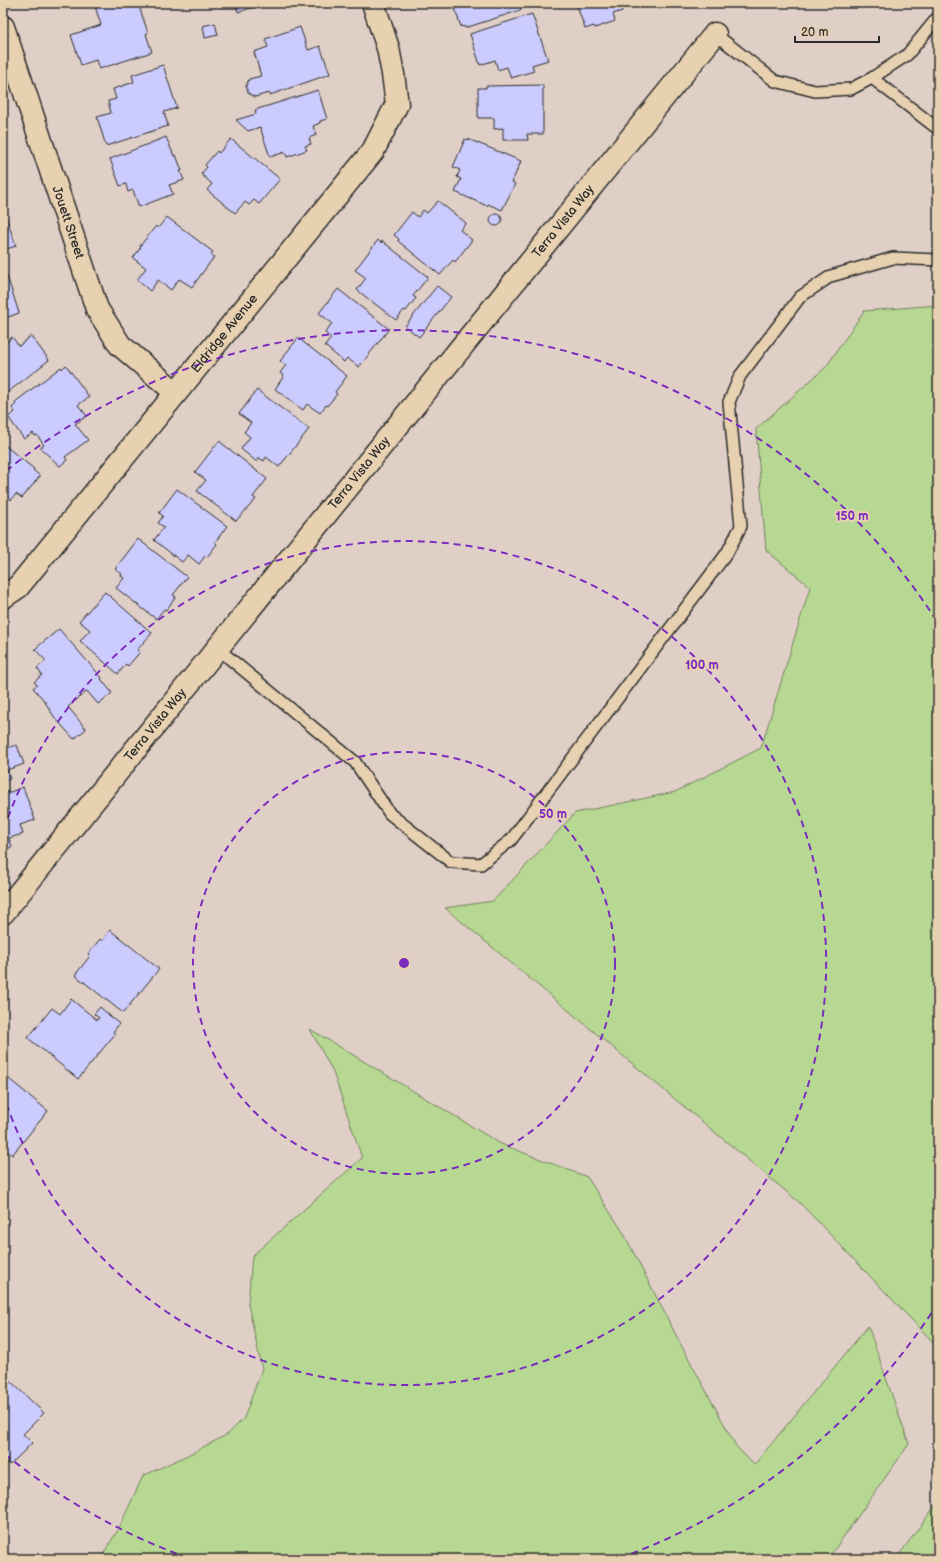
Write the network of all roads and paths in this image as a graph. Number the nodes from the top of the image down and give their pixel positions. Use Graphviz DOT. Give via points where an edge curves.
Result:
graph roads {
  1 [pos="373,3"];
  2 [pos="938,17"];
  3 [pos="3,27"];
  4 [pos="715,34"];
  5 [pos="872,78"];
  6 [pos="938,129"];
  7 [pos="938,260"];
  8 [pos="175,392"];
  9 [pos="3,597"];
  10 [pos="217,648"];
  11 [pos="3,913"];
  1 -- 8 [label="street, Eldridge Avenue" via="388,48 397,104 373,151"];
  2 -- 5 [label="lane" via="907,55"];
  3 -- 8 [label="street, Jouett Street" via="97,310 120,345"];
  4 -- 5 [label="lane" via="775,81 816,91 851,89"];
  4 -- 10 [label="street, Terra Vista Way"];
  5 -- 6 [label="lane"];
  7 -- 10 [label="lane" via="893,258 831,276 800,297 744,370 729,402 741,526 727,553 511,840 481,864 451,862 390,814 355,762"];
  8 -- 9 [label="street, Eldridge Avenue" via="18,587"];
  10 -- 11 [label="street, Terra Vista Way"];
}
